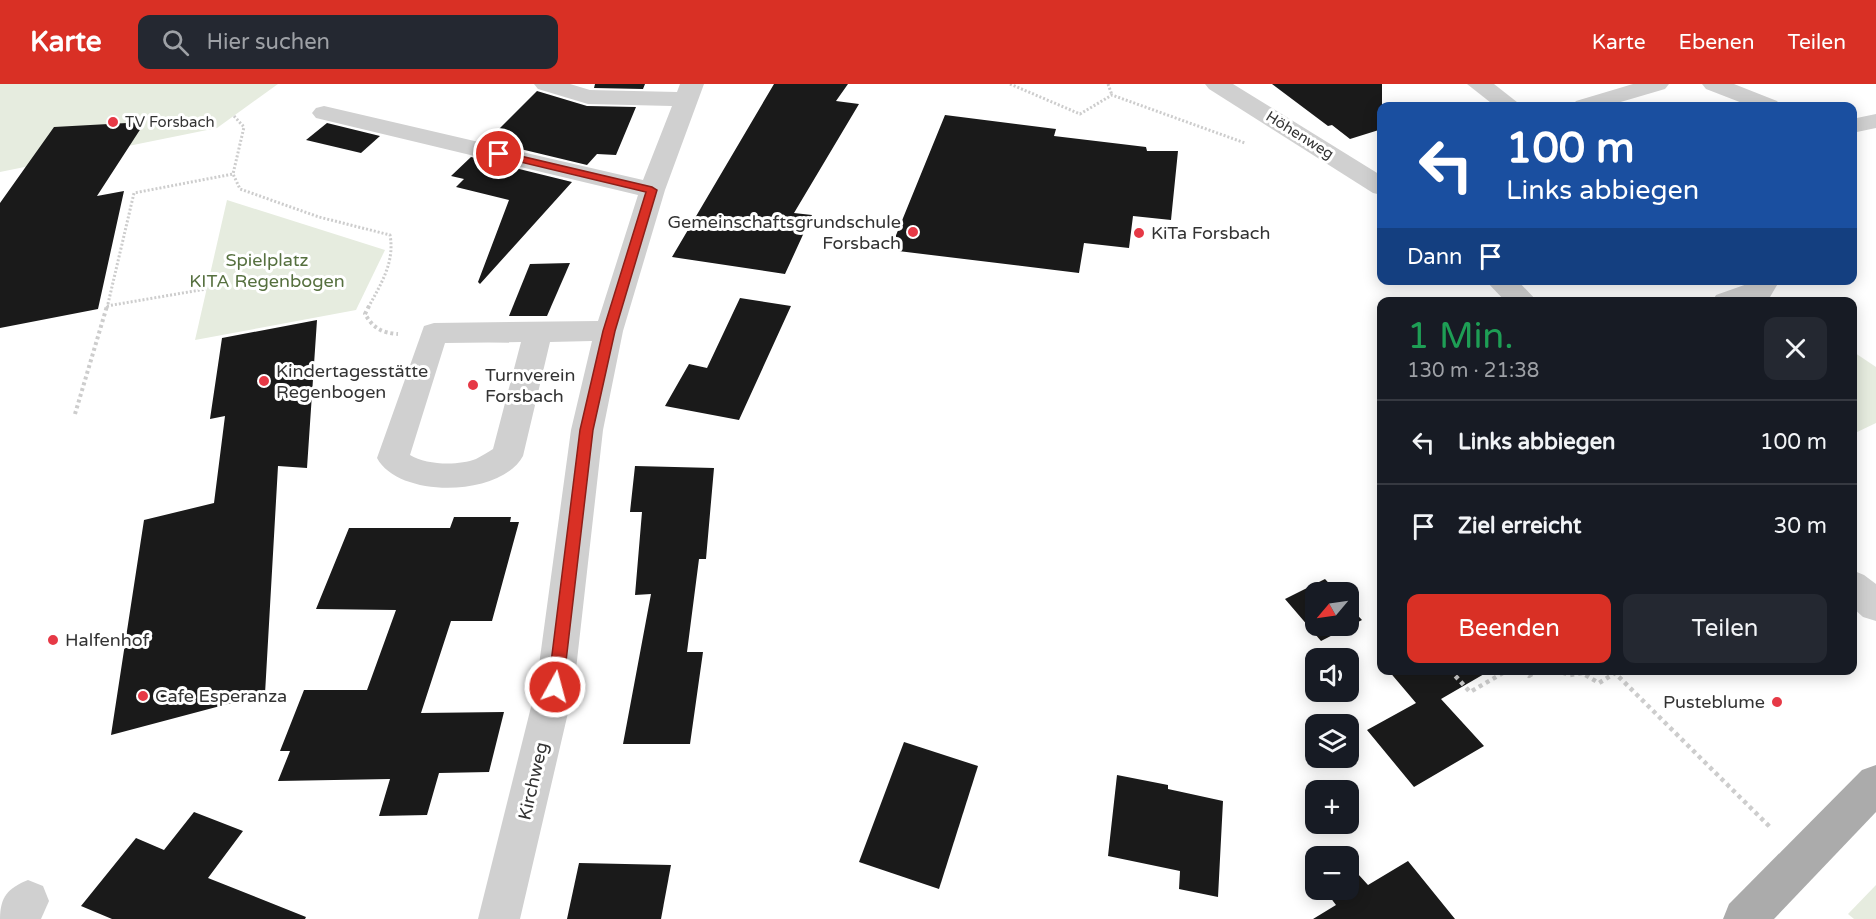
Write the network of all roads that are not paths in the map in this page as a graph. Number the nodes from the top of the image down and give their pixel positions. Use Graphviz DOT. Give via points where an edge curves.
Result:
graph roads {
  1 [pos="546,84"];
  2 [pos="1217,84"];
  3 [pos="1479,84"];
  4 [pos="1658,84"];
  5 [pos="1714,84"];
  6 [pos="689,92"];
  7 [pos="1504,102"];
  8 [pos="1597,102"];
  9 [pos="1758,102"];
  10 [pos="324,113"];
  11 [pos="1876,121"];
  12 [pos="1857,125"];
  13 [pos="1377,182"];
  14 [pos="652,190"];
  15 [pos="1505,285"];
  16 [pos="1763,285"];
  17 [pos="1518,297"];
  18 [pos="1740,297"];
  19 [pos="609,331"];
  20 [pos="538,332"];
  21 [pos="1857,589"];
  22 [pos="1876,606"];
  23 [pos="1876,784"];
  24 [pos="499,919"];
  25 [pos="1744,919"];
  1 -- 6 [label="street" via="588,97"];
  2 -- 13 [label="street, Höhenweg"];
  3 -- 7 [label="street"];
  4 -- 8 [label="street"];
  5 -- 9 [label="street"];
  6 -- 14 [label="street, Kirchweg"];
  10 -- 14 [label="street"];
  11 -- 12 [label="street"];
  14 -- 19 [label="street, Kirchweg"];
  15 -- 17 [label="street"];
  16 -- 18 [label="street" via="1760,290"];
  19 -- 20 [label="street"];
  19 -- 24 [label="street, Kirchweg" via="587,430 555,687"];
  20 -- 20 [label="street" via="507,456 482,470 454,475 412,472 398,465 393,458 434,333"];
  21 -- 22 [label="street"];
  23 -- 25 [label="main road"];
}
